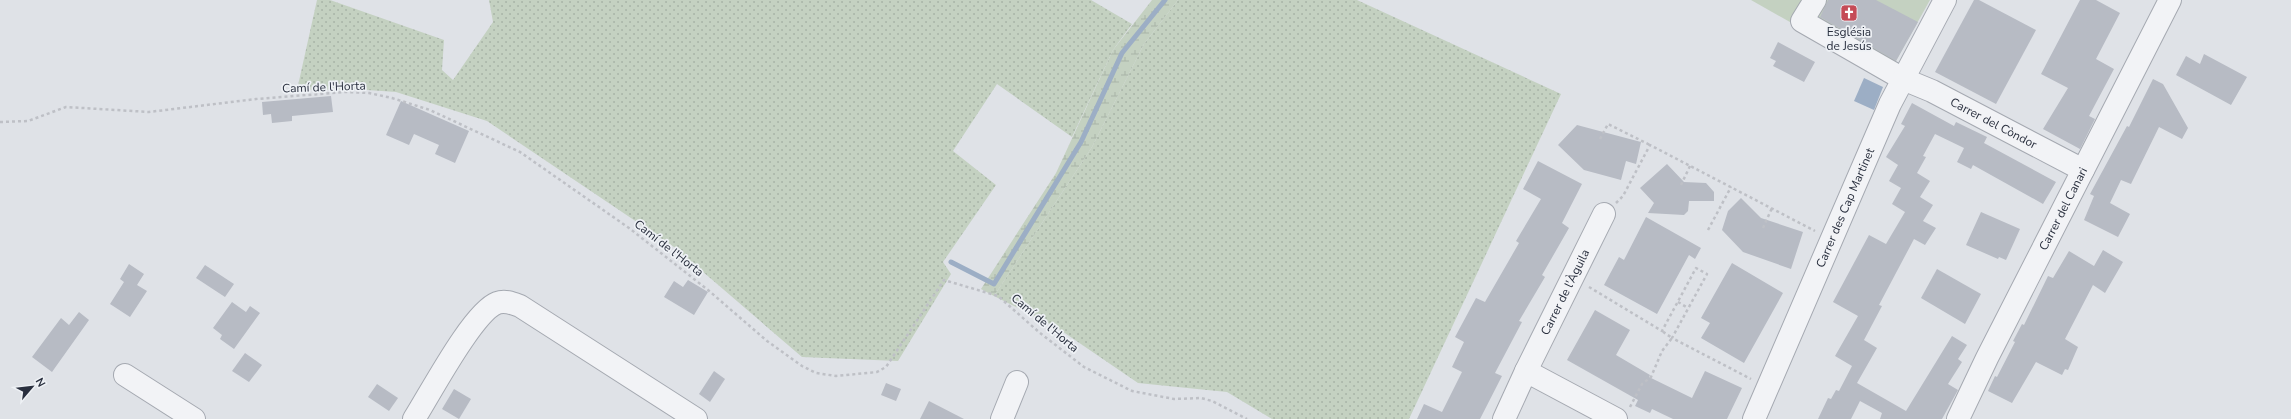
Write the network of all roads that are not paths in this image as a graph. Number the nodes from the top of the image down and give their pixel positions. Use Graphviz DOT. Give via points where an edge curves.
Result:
graph roads {
  1 [pos="1815,0"];
  2 [pos="1944,0"];
  3 [pos="2170,0"];
  4 [pos="1903,79"];
  5 [pos="2083,170"];
  6 [pos="1604,214"];
  7 [pos="1526,371"];
  8 [pos="125,375"];
  9 [pos="1017,382"];
  10 [pos="1622,416"];
  11 [pos="194,419"];
  12 [pos="414,419"];
  13 [pos="696,419"];
  14 [pos="1002,419"];
  15 [pos="1504,419"];
  16 [pos="1754,419"];
  17 [pos="1958,419"];
  1 -- 4 [label="street, Carrer del Còndor" via="1802,21"];
  2 -- 4 [label="street, Carrer des Cap Martinet"];
  3 -- 5 [label="street, Carrer del Canari"];
  4 -- 5 [label="street, Carrer del Còndor" via="1932,91"];
  4 -- 16 [label="street, Carrer des Cap Martinet"];
  5 -- 17 [label="street, Carrer del Canari"];
  6 -- 7 [label="street, Carrer de l'Àguila"];
  7 -- 10 [label="street"];
  7 -- 15 [label="street, Carrer de l'Àguila"];
  8 -- 11 [label="street"];
  9 -- 14 [label="street"];
  12 -- 13 [label="street" via="476,319 498,302 509,302 520,306"];
}
